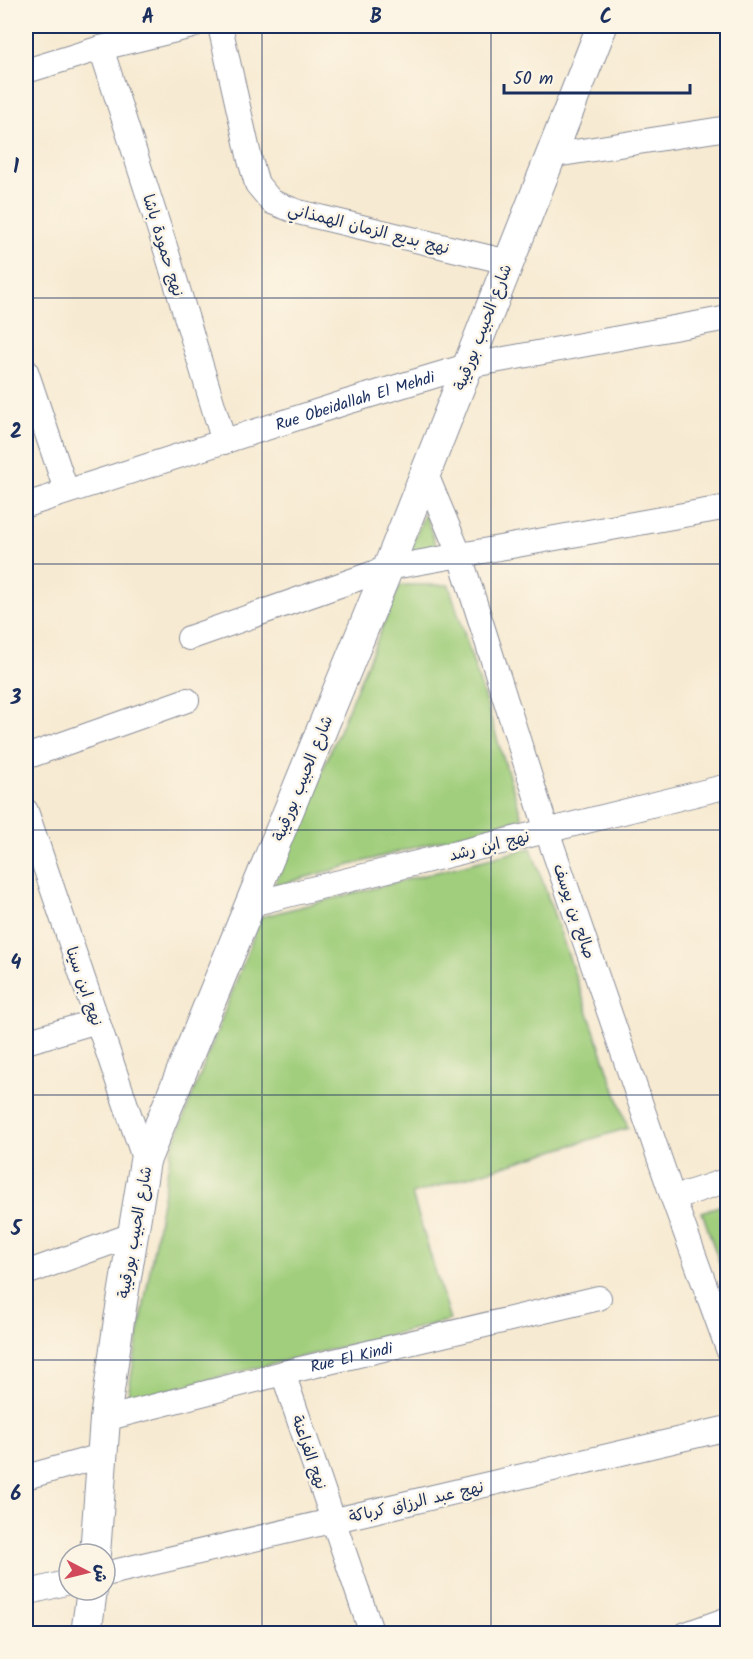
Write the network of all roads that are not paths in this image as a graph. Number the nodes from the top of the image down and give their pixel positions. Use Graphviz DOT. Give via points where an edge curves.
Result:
graph roads {
  1 [pos="192,26"];
  2 [pos="220,26"];
  3 [pos="602,26"];
  4 [pos="101,48"];
  5 [pos="26,71"];
  6 [pos="728,128"];
  7 [pos="549,156"];
  8 [pos="508,262"];
  9 [pos="728,318"];
  10 [pos="467,366"];
  11 [pos="26,371"];
  12 [pos="224,442"];
  13 [pos="425,472"];
  14 [pos="66,490"];
  15 [pos="26,505"];
  16 [pos="728,507"];
  17 [pos="460,556"];
  18 [pos="388,568"];
  19 [pos="189,638"];
  20 [pos="187,700"];
  21 [pos="26,757"];
  22 [pos="728,786"];
  23 [pos="26,811"];
  24 [pos="547,831"];
  25 [pos="35,868"];
  26 [pos="251,904"];
  27 [pos="97,1021"];
  28 [pos="26,1042"];
  29 [pos="145,1161"];
  30 [pos="728,1180"];
  31 [pos="673,1198"];
  32 [pos="132,1235"];
  33 [pos="26,1273"];
  34 [pos="599,1298"];
  35 [pos="728,1349"];
  36 [pos="283,1372"];
  37 [pos="105,1419"];
  38 [pos="728,1428"];
  39 [pos="101,1456"];
  40 [pos="26,1477"];
  41 [pos="333,1520"];
  42 [pos="96,1542"];
  43 [pos="117,1571"];
  44 [pos="57,1585"];
  45 [pos="26,1593"];
  46 [pos="91,1602"];
  47 [pos="728,1619"];
  48 [pos="87,1634"];
  49 [pos="372,1634"];
  50 [pos="686,1634"];
  1 -- 4 [label="street"];
  2 -- 8 [label="street, نهج بديع الزمان الهمذاني" via="257,184 272,202 298,212"];
  3 -- 7 [label="street, شارع الحبيب بورقيبة"];
  4 -- 5 [label="street"];
  4 -- 12 [label="street, نهج حمودة باشا"];
  6 -- 7 [label="street"];
  7 -- 8 [label="street, شارع الحبيب بورقيبة"];
  8 -- 10 [label="street, شارع الحبيب بورقيبة"];
  9 -- 10 [label="street, Rue Obeidallah El Mehdi"];
  10 -- 12 [label="street, Rue Obeidallah El Mehdi"];
  10 -- 13 [label="street, شارع الحبيب بورقيبة"];
  11 -- 14 [label="street"];
  12 -- 14 [label="street, Rue Obeidallah El Mehdi"];
  13 -- 17 [label="street, صالح بن يوسف"];
  13 -- 18 [label="street, شارع الحبيب بورقيبة"];
  14 -- 15 [label="street, Rue Obeidallah El Mehdi"];
  16 -- 17 [label="street"];
  17 -- 18 [label="street"];
  17 -- 24 [label="street, صالح بن يوسف"];
  18 -- 19 [label="street"];
  18 -- 26 [label="street, شارع الحبيب بورقيبة"];
  20 -- 21 [label="street"];
  22 -- 24 [label="street, نهج ابن رشد"];
  23 -- 25 [label="street, نهج ابن سينا"];
  24 -- 26 [label="street, نهج ابن رشد"];
  24 -- 31 [label="street, صالح بن يوسف"];
  25 -- 27 [label="street, نهج ابن سينا"];
  26 -- 29 [label="street, شارع الحبيب بورقيبة"];
  27 -- 28 [label="street"];
  27 -- 29 [label="street, نهج ابن سينا"];
  29 -- 32 [label="street, شارع الحبيب بورقيبة"];
  30 -- 31 [label="street"];
  31 -- 35 [label="street, صالح بن يوسف"];
  32 -- 33 [label="street"];
  32 -- 37 [label="street, شارع الحبيب بورقيبة"];
  34 -- 36 [label="street, Rue El Kindi"];
  36 -- 37 [label="street, Rue El Kindi"];
  36 -- 41 [label="street, نهج الفراعنة"];
  37 -- 39 [label="street, شارع الحبيب بورقيبة"];
  38 -- 41 [label="street, نهج عبد الرزاق كرباكة"];
  39 -- 40 [label="street"];
  39 -- 42 [label="street, شارع الحبيب بورقيبة"];
  41 -- 43 [label="street, نهج عبد الرزاق كرباكة"];
  41 -- 49 [label="street, نهج الفراعنة"];
  44 -- 45 [label="street"];
  46 -- 48 [label="street"];
  47 -- 50 [label="street"];
}
